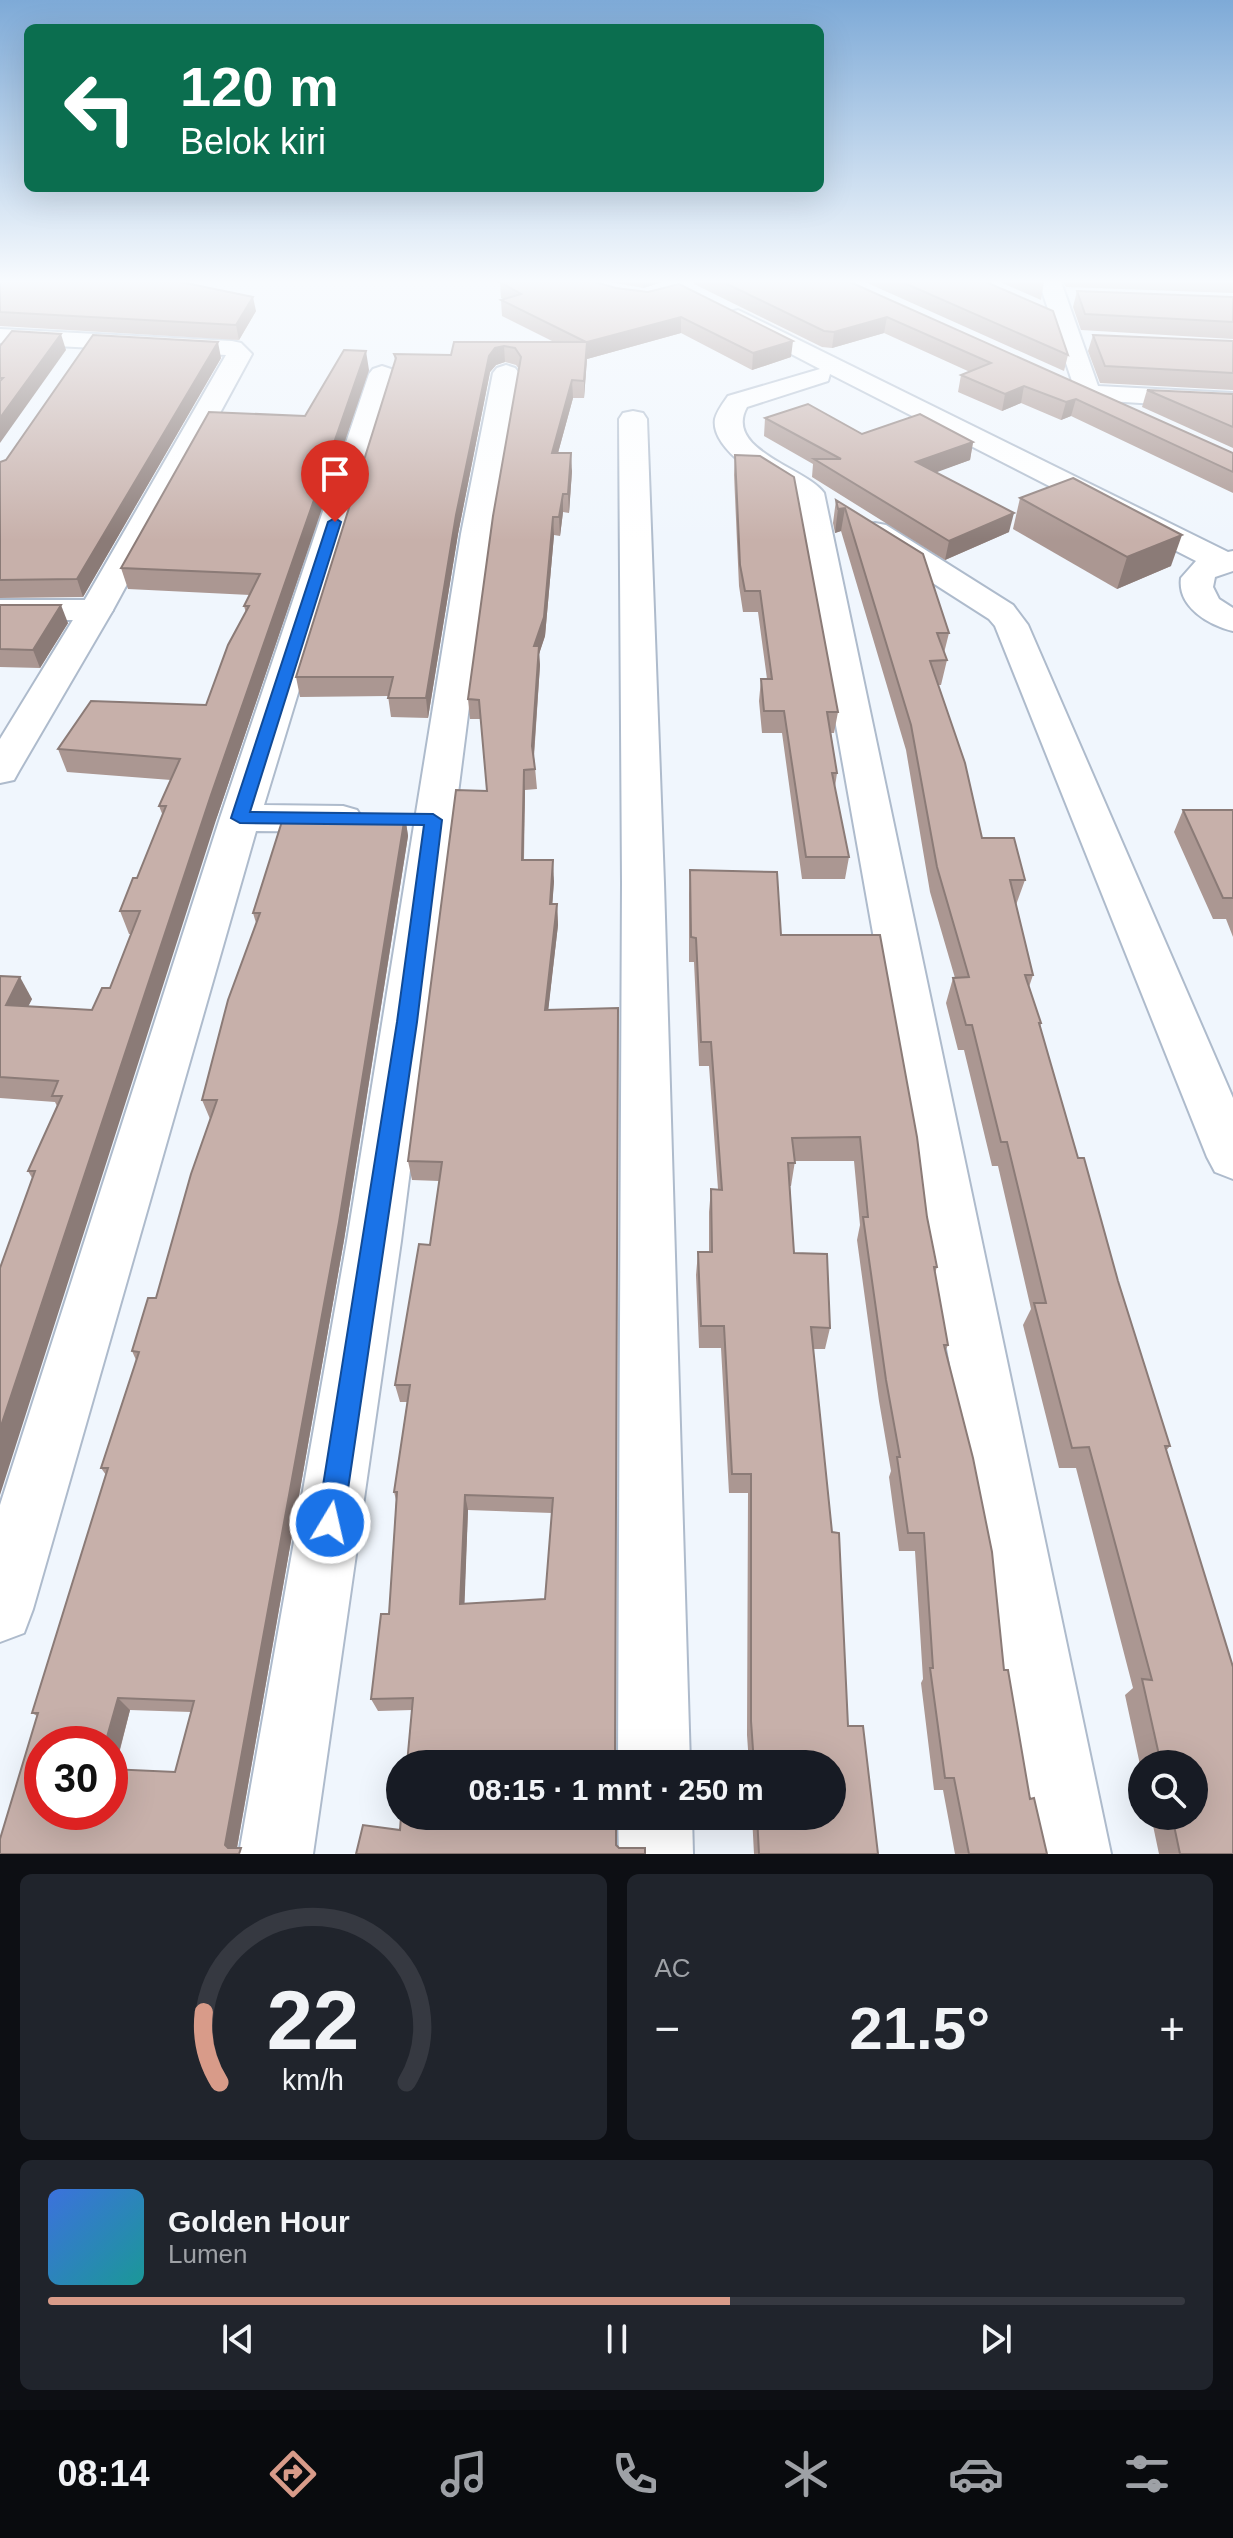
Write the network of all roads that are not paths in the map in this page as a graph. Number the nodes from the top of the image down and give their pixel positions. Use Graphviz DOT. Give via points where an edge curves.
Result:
graph roads {
  1 [pos="231,369"];
  2 [pos="807,369"];
  3 [pos="827,369"];
  4 [pos="1077,369"];
  5 [pos="506,373"];
  6 [pos="382,374"];
  7 [pos="819,376"];
  8 [pos="1058,380"];
  9 [pos="1087,393"];
  10 [pos="1233,401"];
  11 [pos="1140,418"];
  12 [pos="633,419"];
  13 [pos="809,493"];
  14 [pos="1218,565"];
  15 [pos="0,610"];
  16 [pos="96,610"];
  17 [pos="1233,621"];
  18 [pos="0,771"];
  19 [pos="240,818"];
  20 [pos="404,819"];
  21 [pos="1233,1157"];
  22 [pos="0,1609"];
  23 [pos="654,1750"];
  24 [pos="655,1830"];
  25 [pos="276,1854"];
  26 [pos="656,1854"];
  27 [pos="1074,1854"];
  1 -- 16 [label="street"];
  2 -- 7 [label="street"];
  3 -- 14 [label="street"];
  4 -- 9 [label="street"];
  5 -- 20 [label="street" via="476,534"];
  6 -- 19 [label="street"];
  7 -- 13 [label="street" via="737,402 727,420 732,438 743,450"];
  7 -- 14 [label="street"];
  8 -- 9 [label="street"];
  9 -- 10 [label="street"];
  9 -- 11 [label="street"];
  12 -- 23 [label="street"];
  13 -- 21 [label="street" via="1001,612 1011,625"];
  13 -- 27 [label="street"];
  14 -- 17 [label="street" via="1195,578 1195,590 1206,605"];
  15 -- 16 [label="street"];
  16 -- 18 [label="street"];
  19 -- 20 [label="street"];
  19 -- 22 [label="street"];
  20 -- 25 [label="street" via="374,1241"];
  24 -- 26 [label="street"];
}
